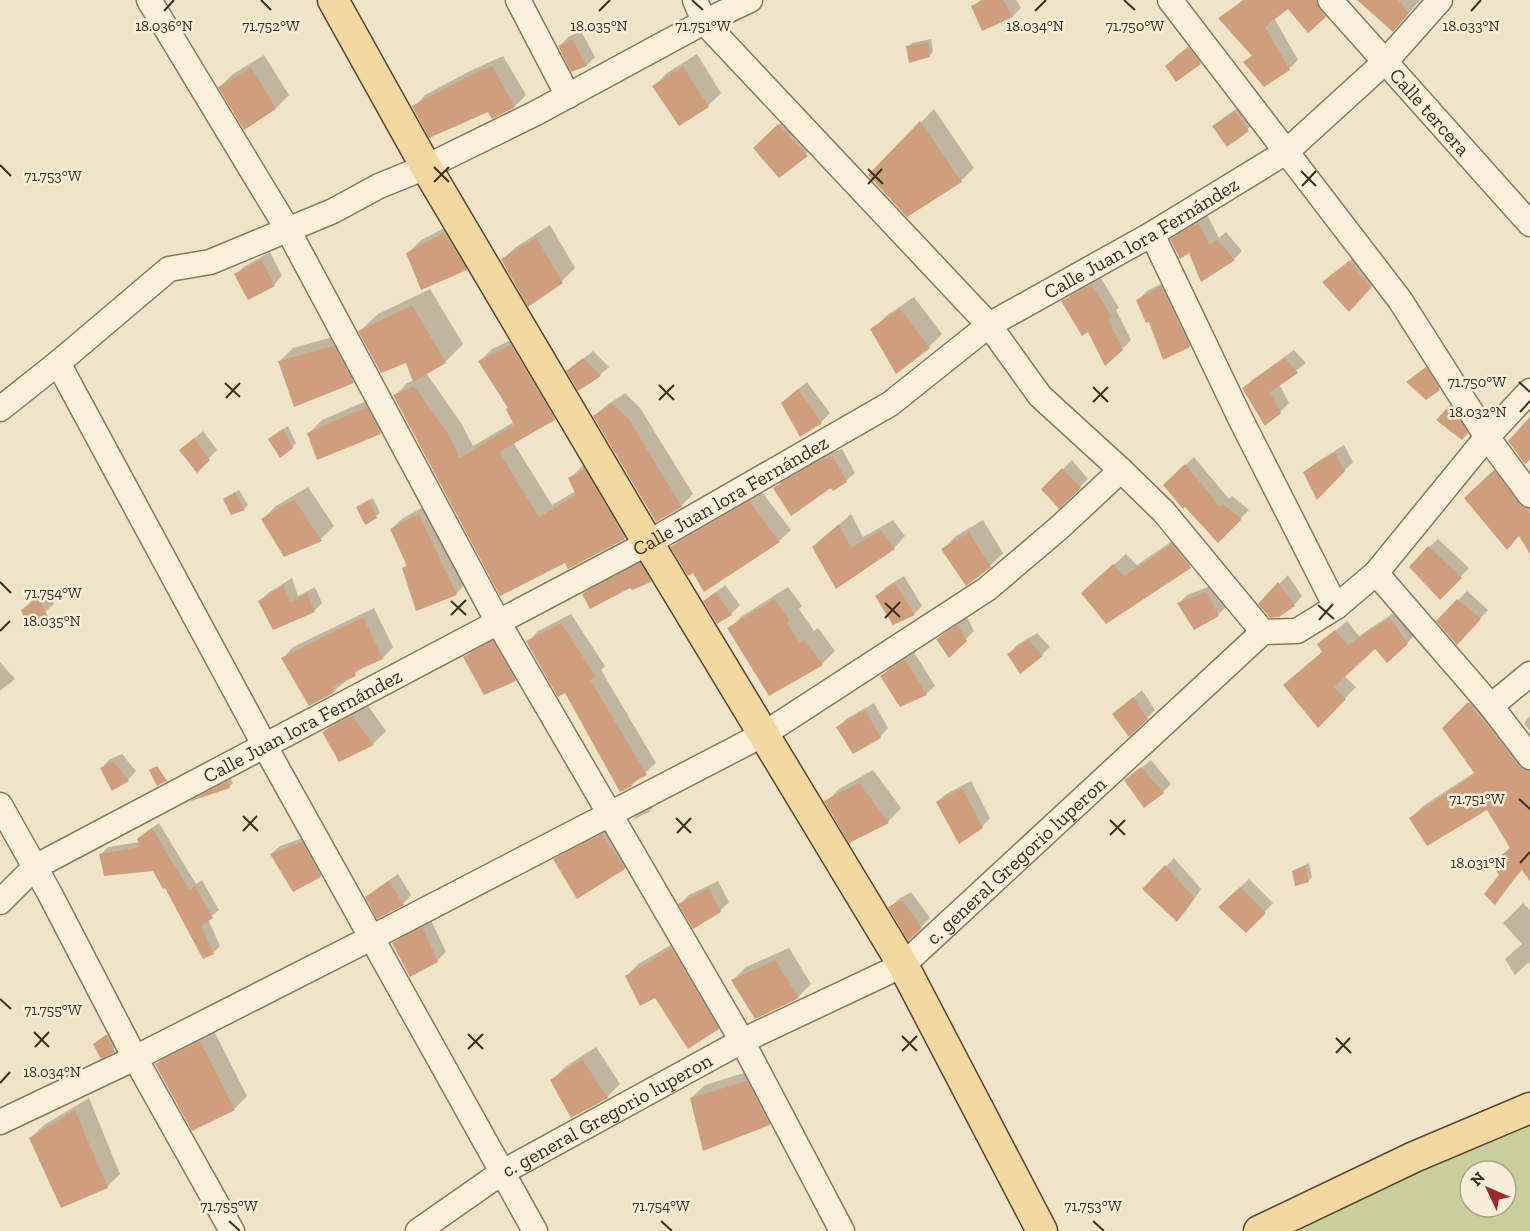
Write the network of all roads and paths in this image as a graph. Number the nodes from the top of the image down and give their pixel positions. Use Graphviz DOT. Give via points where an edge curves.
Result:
graph roads {
  1 [pos="149,0"];
  2 [pos="333,0"];
  3 [pos="518,0"];
  4 [pos="750,0"];
  5 [pos="1170,0"];
  6 [pos="1330,0"];
  7 [pos="1440,0"];
  8 [pos="699,11"];
  9 [pos="1386,61"];
  10 [pos="568,96"];
  11 [pos="1286,152"];
  12 [pos="426,167"];
  13 [pos="1530,224"];
  14 [pos="288,230"];
  15 [pos="1152,234"];
  16 [pos="989,325"];
  17 [pos="58,363"];
  18 [pos="1530,391"];
  19 [pos="0,409"];
  20 [pos="1487,437"];
  21 [pos="1121,470"];
  22 [pos="1530,495"];
  23 [pos="648,543"];
  24 [pos="1376,573"];
  25 [pos="1336,607"];
  26 [pos="498,622"];
  27 [pos="1263,632"];
  28 [pos="1530,674"];
  29 [pos="1491,706"];
  30 [pos="764,734"];
  31 [pos="1530,758"];
  32 [pos="0,805"];
  33 [pos="609,814"];
  34 [pos="35,867"];
  35 [pos="0,902"];
  36 [pos="371,938"];
  37 [pos="903,965"];
  38 [pos="742,1041"];
  39 [pos="135,1058"];
  40 [pos="1530,1108"];
  41 [pos="0,1122"];
  42 [pos="501,1173"];
  43 [pos="232,1231"];
  44 [pos="418,1231"];
  45 [pos="535,1231"];
  46 [pos="842,1231"];
  47 [pos="1042,1231"];
  48 [pos="1259,1231"];
  1 -- 14 [label="street"];
  2 -- 12 [label="main road"];
  3 -- 10 [label="street"];
  4 -- 8 [label="street"];
  5 -- 11 [label="street"];
  6 -- 9 [label="street, Calle tercera"];
  7 -- 9 [label="street, Calle Juan lora Fernández"];
  8 -- 10 [label="street"];
  8 -- 16 [label="street"];
  9 -- 11 [label="street, Calle Juan lora Fernández"];
  9 -- 13 [label="street, Calle tercera"];
  10 -- 12 [label="street"];
  11 -- 15 [label="street, Calle Juan lora Fernández"];
  11 -- 20 [label="street" via="1400,300"];
  12 -- 14 [label="street"];
  12 -- 23 [label="main road"];
  14 -- 17 [label="street" via="210,262 169,268"];
  14 -- 26 [label="street"];
  15 -- 16 [label="street, Calle Juan lora Fernández"];
  15 -- 25 [label="street"];
  16 -- 21 [label="street" via="1040,396"];
  16 -- 23 [label="street, Calle Juan lora Fernández" via="890,404"];
  17 -- 19 [label="street"];
  17 -- 36 [label="street"];
  18 -- 20 [label="street"];
  20 -- 22 [label="street"];
  20 -- 24 [label="street"];
  21 -- 27 [label="street" via="1164,512"];
  21 -- 30 [label="street" via="987,589"];
  23 -- 26 [label="street, Calle Juan lora Fernández"];
  23 -- 30 [label="main road"];
  24 -- 25 [label="street"];
  24 -- 29 [label="street"];
  25 -- 27 [label="street" via="1298,631"];
  26 -- 33 [label="street"];
  26 -- 34 [label="street, Calle Juan lora Fernández"];
  27 -- 37 [label="street, c. general Gregorio luperon"];
  28 -- 29 [label="street"];
  29 -- 31 [label="street"];
  30 -- 33 [label="street"];
  30 -- 37 [label="main road"];
  32 -- 34 [label="street"];
  33 -- 36 [label="street"];
  33 -- 38 [label="street"];
  34 -- 35 [label="street, Calle Juan lora Fernández"];
  34 -- 39 [label="street"];
  36 -- 39 [label="street"];
  36 -- 42 [label="street"];
  37 -- 38 [label="street, c. general Gregorio luperon"];
  37 -- 47 [label="main road"];
  38 -- 42 [label="street, c. general Gregorio luperon"];
  38 -- 46 [label="street"];
  39 -- 41 [label="street"];
  39 -- 43 [label="street"];
  40 -- 48 [label="main road" via="1414,1157"];
  42 -- 44 [label="street, c. general Gregorio luperon"];
  42 -- 45 [label="street"];
}
